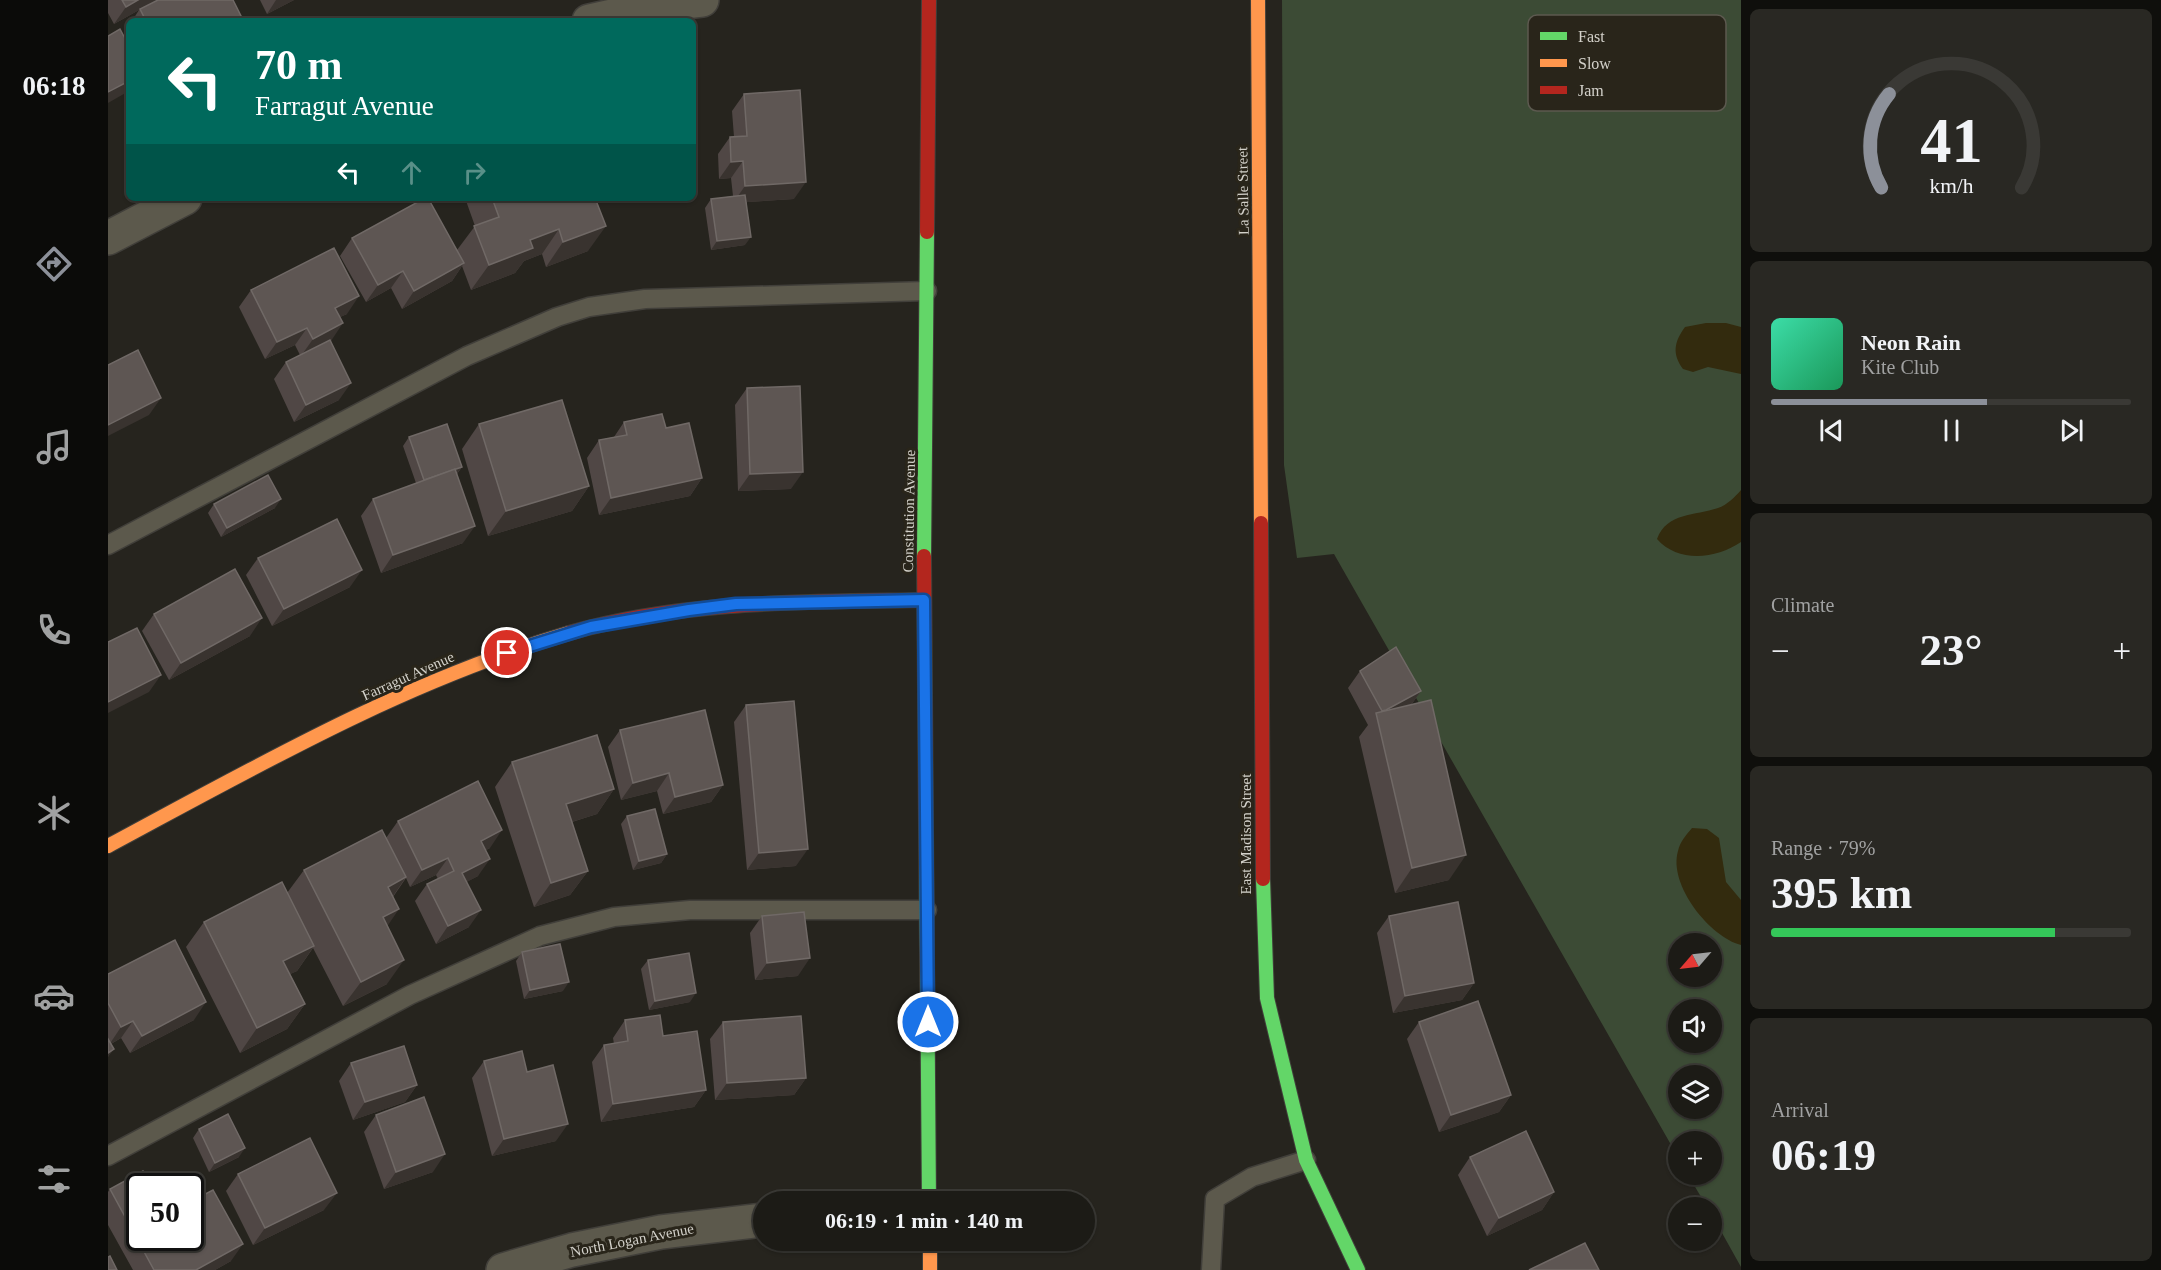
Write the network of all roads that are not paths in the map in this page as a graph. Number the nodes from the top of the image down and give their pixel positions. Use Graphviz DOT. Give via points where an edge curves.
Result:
graph roads {
  1 [pos="702,0"];
  2 [pos="929,0"];
  3 [pos="1258,0"];
  4 [pos="604,18"];
  5 [pos="179,201"];
  6 [pos="108,238"];
  7 [pos="927,291"];
  8 [pos="1262,381"];
  9 [pos="108,545"];
  10 [pos="924,600"];
  11 [pos="108,846"];
  12 [pos="927,910"];
  13 [pos="108,1156"];
  14 [pos="1306,1160"];
  15 [pos="929,1191"];
  16 [pos="753,1221"];
  17 [pos="930,1251"];
  18 [pos="503,1270"];
  19 [pos="930,1270"];
  20 [pos="1211,1270"];
  21 [pos="1358,1270"];
  1 -- 4 [label="street"];
  2 -- 7 [label="street, Constitution Avenue"];
  3 -- 8 [label="street, La Salle Street"];
  5 -- 6 [label="street"];
  7 -- 9 [label="lane" via="645,299 579,310 467,356"];
  7 -- 10 [label="street, Constitution Avenue"];
  8 -- 14 [label="street, East Madison Street" via="1263,910 1267,998"];
  10 -- 11 [label="street, Farragut Avenue" via="736,604 580,630 507,653 405,693"];
  10 -- 12 [label="street, Constitution Avenue"];
  12 -- 13 [label="lane" via="690,910 614,917 540,936 410,995"];
  12 -- 15 [label="street, Constitution Avenue"];
  14 -- 20 [label="lane" via="1252,1177 1215,1199"];
  14 -- 21 [label="street, East Madison Street"];
  16 -- 18 [label="street, North Logan Avenue" via="661,1232 572,1250"];
  17 -- 19 [label="street"];
}
